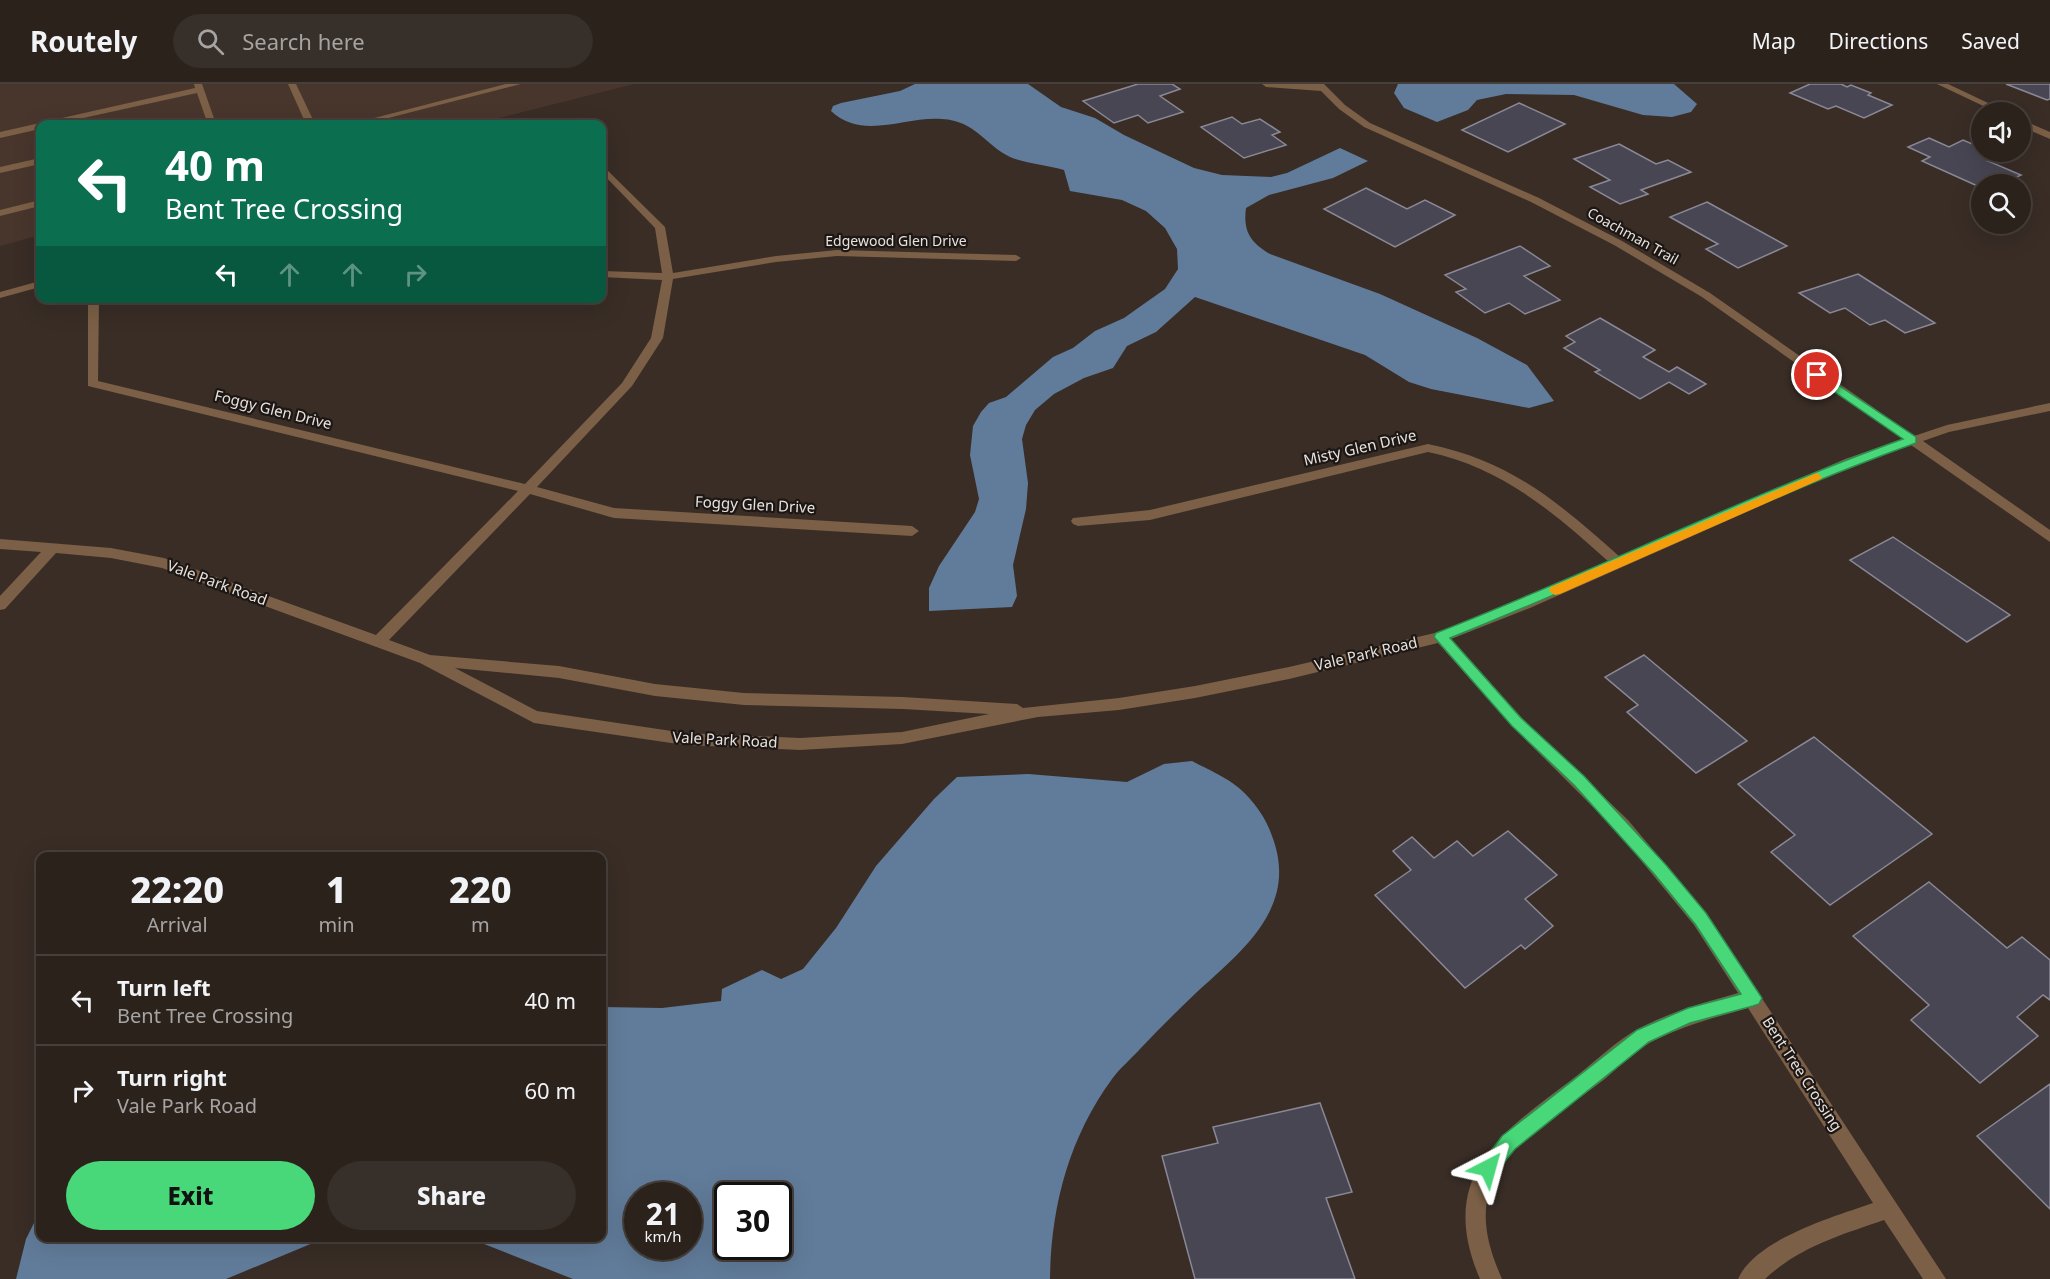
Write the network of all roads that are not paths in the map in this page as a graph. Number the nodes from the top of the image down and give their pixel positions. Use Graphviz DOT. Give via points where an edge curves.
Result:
graph roads {
  1 [pos="292,84"];
  2 [pos="517,84"];
  3 [pos="1266,84"];
  4 [pos="1941,84"];
  5 [pos="199,87"];
  6 [pos="1322,87"];
  7 [pos="1980,102"];
  8 [pos="63,120"];
  9 [pos="210,120"];
  10 [pos="309,120"];
  11 [pos="372,120"];
  12 [pos="36,127"];
  13 [pos="2031,127"];
  14 [pos="0,135"];
  15 [pos="2050,136"];
  16 [pos="36,161"];
  17 [pos="0,170"];
  18 [pos="606,172"];
  19 [pos="36,204"];
  20 [pos="0,213"];
  21 [pos="1016,258"];
  22 [pos="606,274"];
  23 [pos="668,277"];
  24 [pos="36,285"];
  25 [pos="0,295"];
  26 [pos="94,303"];
  27 [pos="2050,407"];
  28 [pos="1912,440"];
  29 [pos="528,489"];
  30 [pos="1078,521"];
  31 [pos="912,531"];
  32 [pos="2050,537"];
  33 [pos="0,544"];
  34 [pos="54,547"];
  35 [pos="1619,563"];
  36 [pos="0,605"];
  37 [pos="1441,637"];
  38 [pos="378,642"];
  39 [pos="424,659"];
  40 [pos="1038,711"];
  41 [pos="1753,998"];
  42 [pos="1888,1208"];
  43 [pos="1491,1279"];
  44 [pos="1749,1279"];
  45 [pos="1935,1279"];
  1 -- 10 [label="street"];
  2 -- 11 [label="street"];
  3 -- 6 [label="street, Coachman Trail"];
  4 -- 7 [label="street"];
  5 -- 8 [label="street"];
  5 -- 9 [label="street"];
  6 -- 28 [label="street, Coachman Trail" via="1367,125 1535,200 1706,295"];
  12 -- 14 [label="street"];
  13 -- 15 [label="street"];
  16 -- 17 [label="street"];
  18 -- 23 [label="street" via="660,227"];
  19 -- 20 [label="street"];
  21 -- 23 [label="street, Edgewood Glen Drive" via="837,253"];
  22 -- 23 [label="street"];
  23 -- 29 [label="street" via="657,338 626,386"];
  24 -- 25 [label="street"];
  26 -- 29 [label="street, Foggy Glen Drive" via="92,382"];
  27 -- 28 [label="street, Vale Park Road"];
  28 -- 32 [label="street, Coachman Trail"];
  28 -- 35 [label="street, Vale Park Road" via="1849,462"];
  29 -- 31 [label="street, Foggy Glen Drive" via="614,513"];
  29 -- 38 [label="street"];
  30 -- 35 [label="street, Misty Glen Drive" via="1150,515 1428,448 1469,458 1522,483"];
  33 -- 34 [label="street, Vale Park Road"];
  34 -- 36 [label="street"];
  34 -- 38 [label="street, Vale Park Road" via="164,563"];
  35 -- 37 [label="street, Vale Park Road"];
  37 -- 40 [label="street, Vale Park Road" via="1195,692"];
  37 -- 41 [label="street, Bent Tree Crossing" via="1516,722 1579,781 1661,870 1700,919"];
  38 -- 39 [label="street, Vale Park Road"];
  39 -- 40 [label="street, Vale Park Road" via="559,672 655,690 744,699"];
  39 -- 40 [label="street, Vale Park Road" via="534,717 685,739 800,744 902,738"];
  41 -- 42 [label="street, Bent Tree Crossing"];
  41 -- 43 [label="street" via="1688,1016 1643,1036 1508,1143 1488,1168 1474,1221 1479,1253"];
  42 -- 44 [label="street" via="1813,1234 1774,1256"];
  42 -- 45 [label="street, Bent Tree Crossing"];
}
